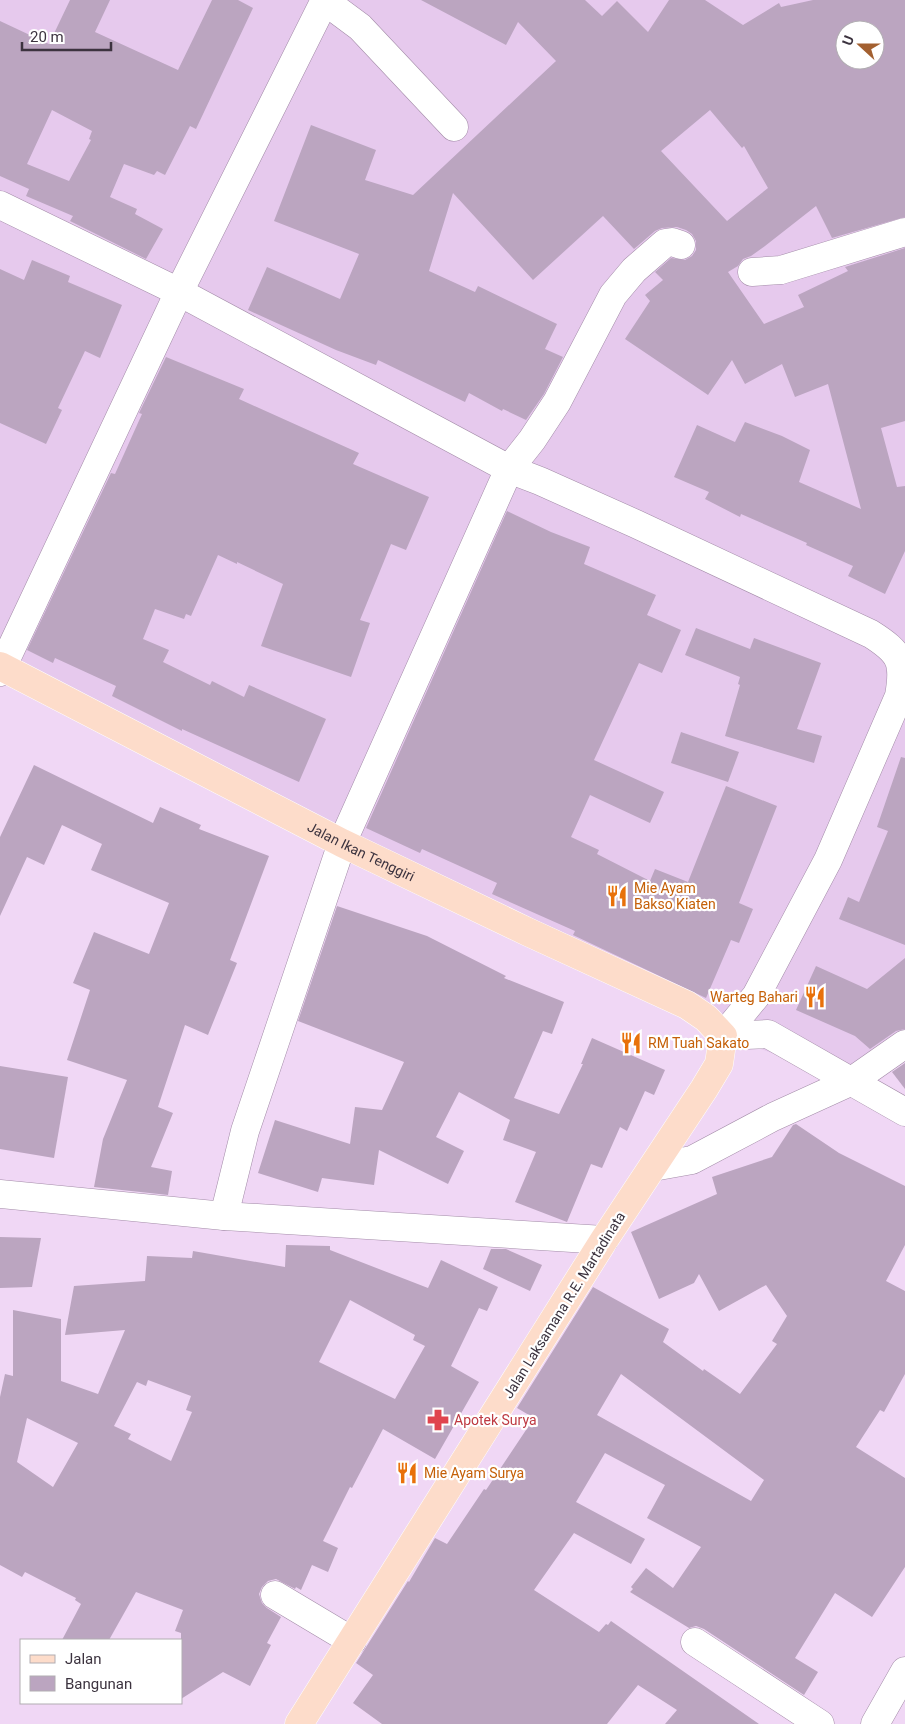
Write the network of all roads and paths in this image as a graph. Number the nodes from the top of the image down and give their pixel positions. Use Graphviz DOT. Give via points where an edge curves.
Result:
graph roads {
  1 [pos="325,0"];
  2 [pos="454,127"];
  3 [pos="0,205"];
  4 [pos="905,232"];
  5 [pos="681,245"];
  6 [pos="752,272"];
  7 [pos="179,292"];
  8 [pos="510,469"];
  9 [pos="1,668"];
  10 [pos="342,843"];
  11 [pos="722,1036"];
  12 [pos="905,1044"];
  13 [pos="852,1081"];
  14 [pos="905,1112"];
  15 [pos="653,1167"];
  16 [pos="0,1194"];
  17 [pos="224,1216"];
  18 [pos="604,1240"];
  19 [pos="275,1595"];
  20 [pos="352,1641"];
  21 [pos="695,1642"];
  22 [pos="905,1671"];
  23 [pos="299,1724"];
  24 [pos="820,1724"];
  25 [pos="876,1724"];
  1 -- 2 [label="street" via="360,28"];
  1 -- 7 [label="street"];
  3 -- 7 [label="street"];
  4 -- 6 [label="street" via="781,270"];
  5 -- 8 [label="street" via="665,243 612,295 557,402"];
  7 -- 8 [label="street"];
  7 -- 9 [label="street"];
  8 -- 10 [label="street"];
  8 -- 11 [label="street" via="871,634 890,646 899,658 903,675 899,696 828,860 756,996"];
  9 -- 10 [label="main road, Jalan Ikan Tenggiri"];
  10 -- 11 [label="main road, Jalan Ikan Tenggiri" via="687,1005 706,1018"];
  10 -- 17 [label="street" via="245,1131"];
  11 -- 13 [label="street" via="768,1034"];
  11 -- 15 [label="main road, Jalan Laksamana R.E. Martadinata" via="719,1064"];
  12 -- 13 [label="street"];
  13 -- 14 [label="street"];
  13 -- 15 [label="street" via="773,1117 692,1160"];
  15 -- 18 [label="main road, Jalan Laksamana R.E. Martadinata"];
  16 -- 17 [label="street"];
  17 -- 18 [label="street"];
  18 -- 20 [label="main road, Jalan Laksamana R.E. Martadinata"];
  19 -- 20 [label="street"];
  20 -- 23 [label="main road, Jalan Laksamana R.E. Martadinata"];
  21 -- 24 [label="street"];
  22 -- 25 [label="street"];
}
